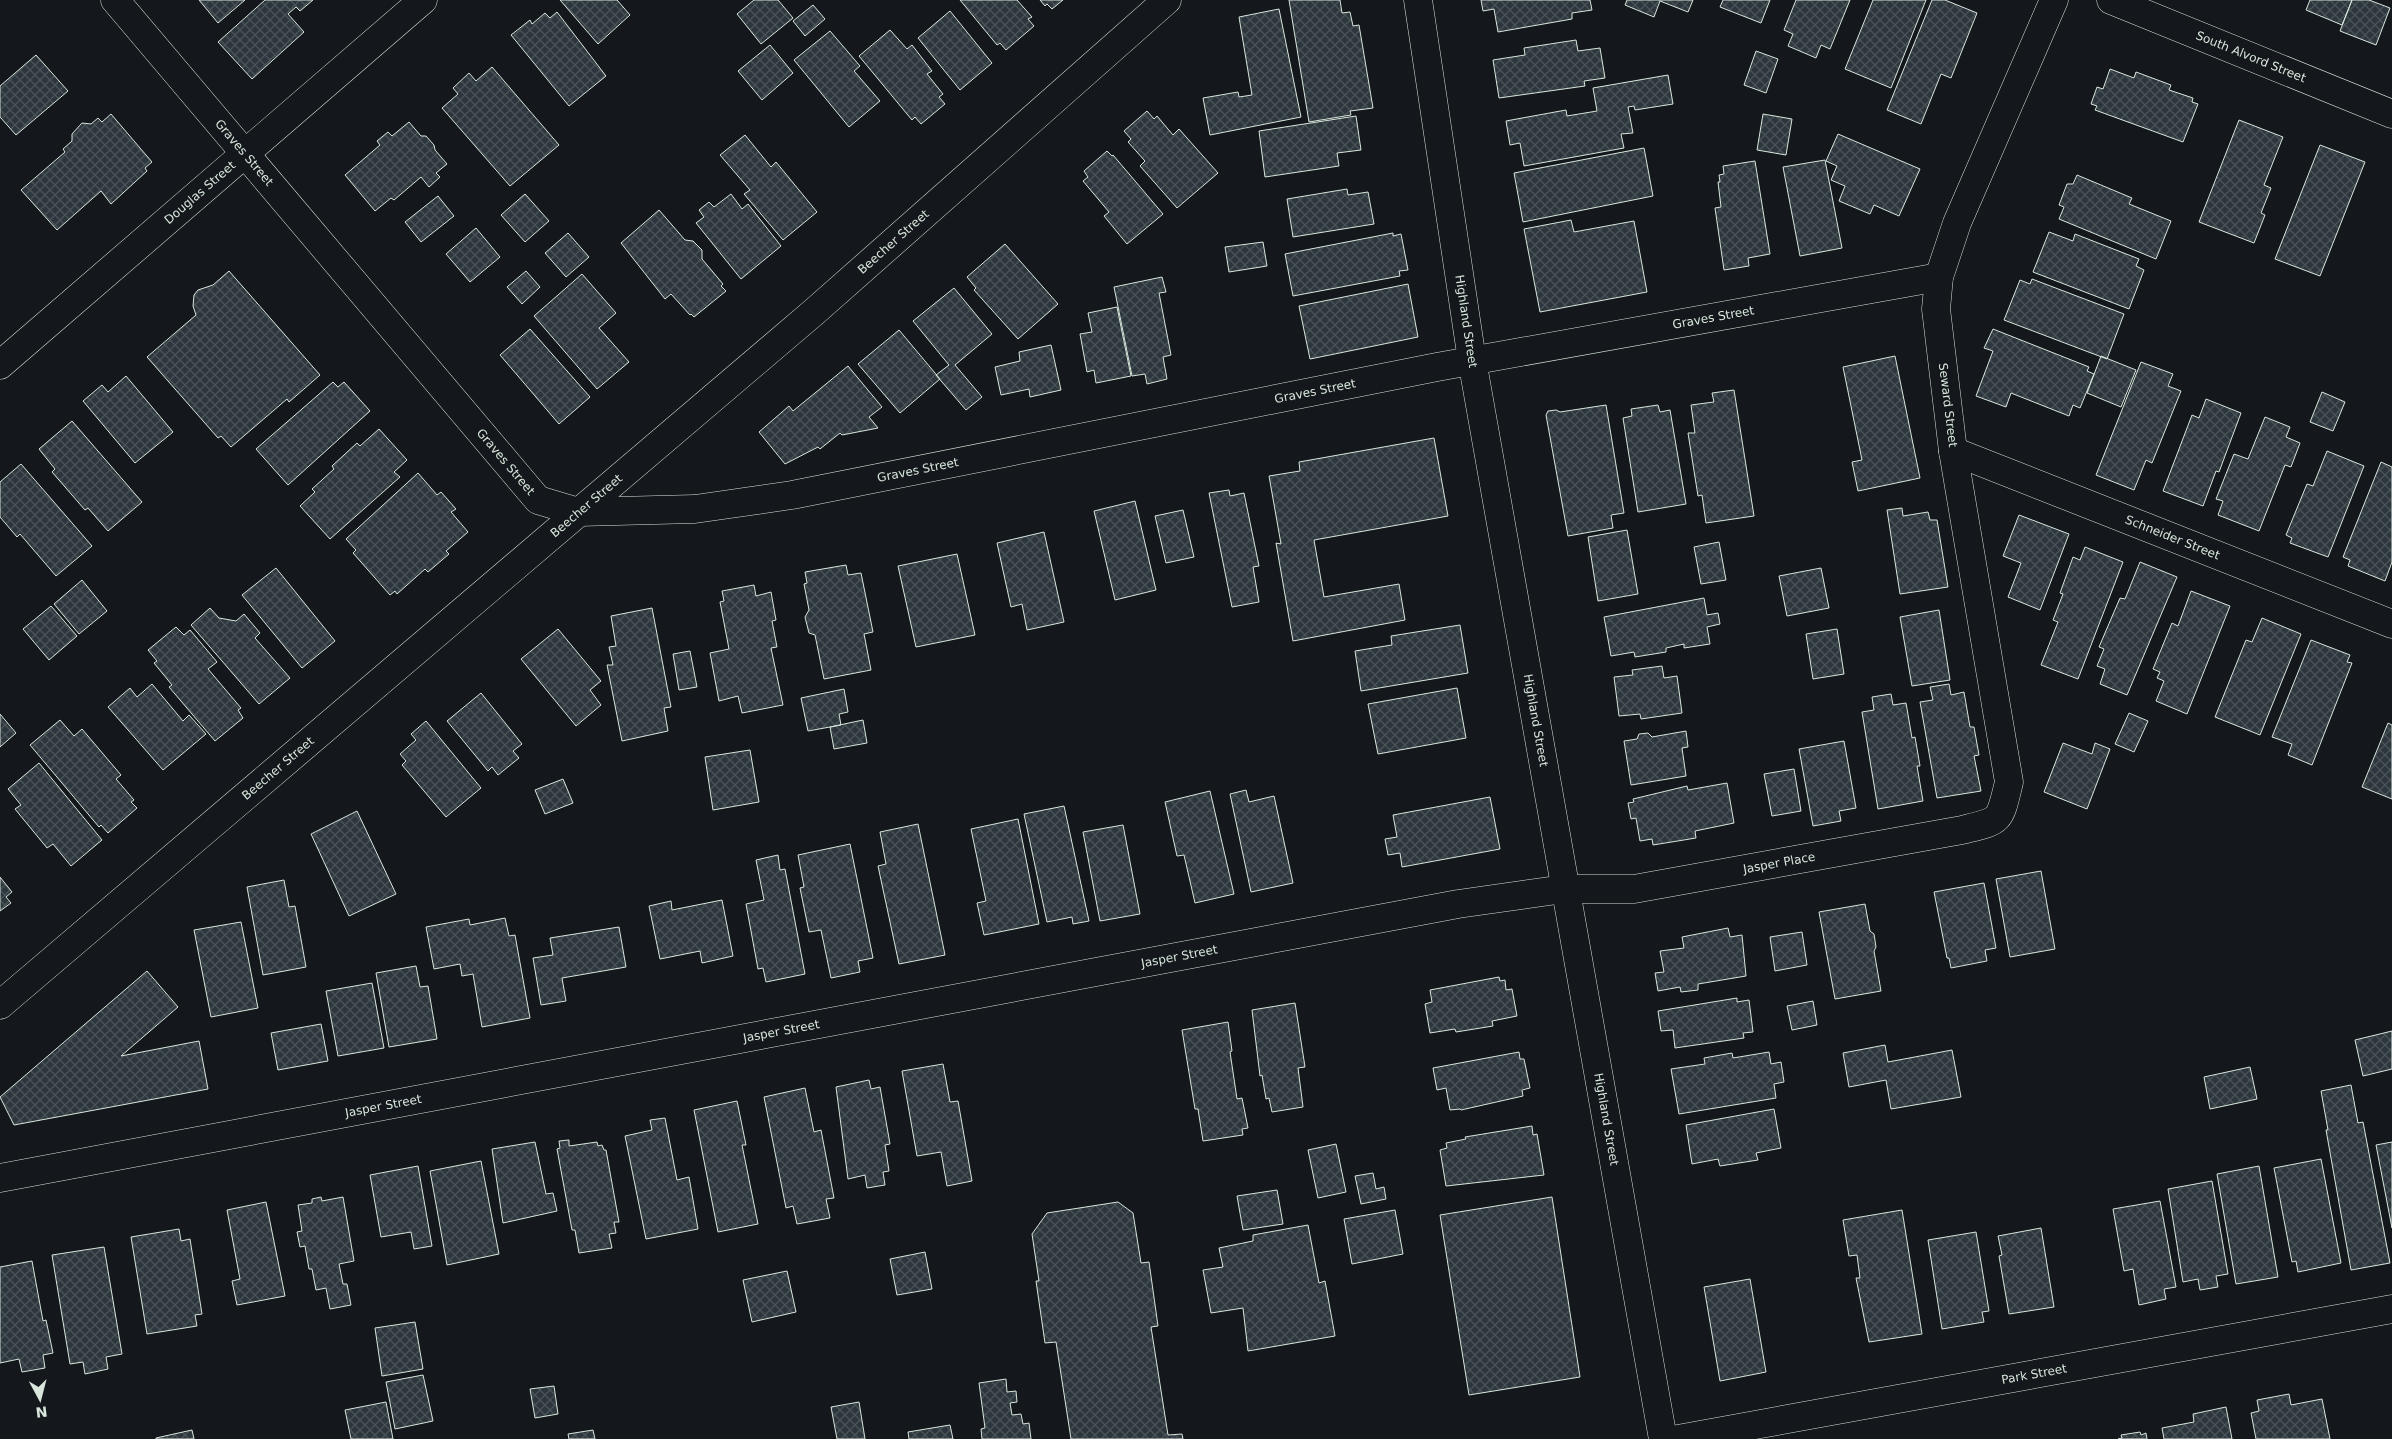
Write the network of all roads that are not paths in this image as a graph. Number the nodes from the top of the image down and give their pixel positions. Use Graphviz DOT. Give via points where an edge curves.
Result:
graph roads {
  1 [pos="115,0"];
  2 [pos="423,0"];
  3 [pos="1167,0"];
  4 [pos="1418,0"];
  5 [pos="2054,0"];
  6 [pos="2111,0"];
  7 [pos="2392,114"];
  8 [pos="245,153"];
  9 [pos="1939,277"];
  10 [pos="1472,360"];
  11 [pos="0,365"];
  12 [pos="1953,450"];
  13 [pos="578,512"];
  14 [pos="2392,624"];
  15 [pos="1991,823"];
  16 [pos="1564,889"];
  17 [pos="0,1005"];
  18 [pos="0,1178"];
  19 [pos="2392,1309"];
  20 [pos="1663,1439"];
  21 [pos="1678,1439"];
  1 -- 8 [label="street, Graves Street"];
  2 -- 8 [label="street, Douglas Street"];
  3 -- 13 [label="street, Beecher Street" via="814,312"];
  4 -- 10 [label="street, Highland Street"];
  5 -- 9 [label="street, Seward Street" via="1957,223"];
  6 -- 7 [label="street, South Alvord Street"];
  8 -- 11 [label="street, Douglas Street"];
  8 -- 13 [label="street, Graves Street" via="538,500"];
  9 -- 10 [label="street, Graves Street"];
  9 -- 12 [label="street, Seward Street" via="1936,309"];
  10 -- 13 [label="street, Graves Street" via="792,495 695,509"];
  10 -- 16 [label="street, Highland Street"];
  12 -- 14 [label="street, Schneider Street"];
  12 -- 15 [label="street, Seward Street" via="2008,782 2001,814"];
  13 -- 17 [label="street, Beecher Street"];
  15 -- 16 [label="street, Jasper Place" via="1634,888"];
  16 -- 18 [label="street, Jasper Street" via="1438,907"];
  16 -- 20 [label="street, Highland Street"];
  19 -- 21 [label="street, Park Street"];
}
